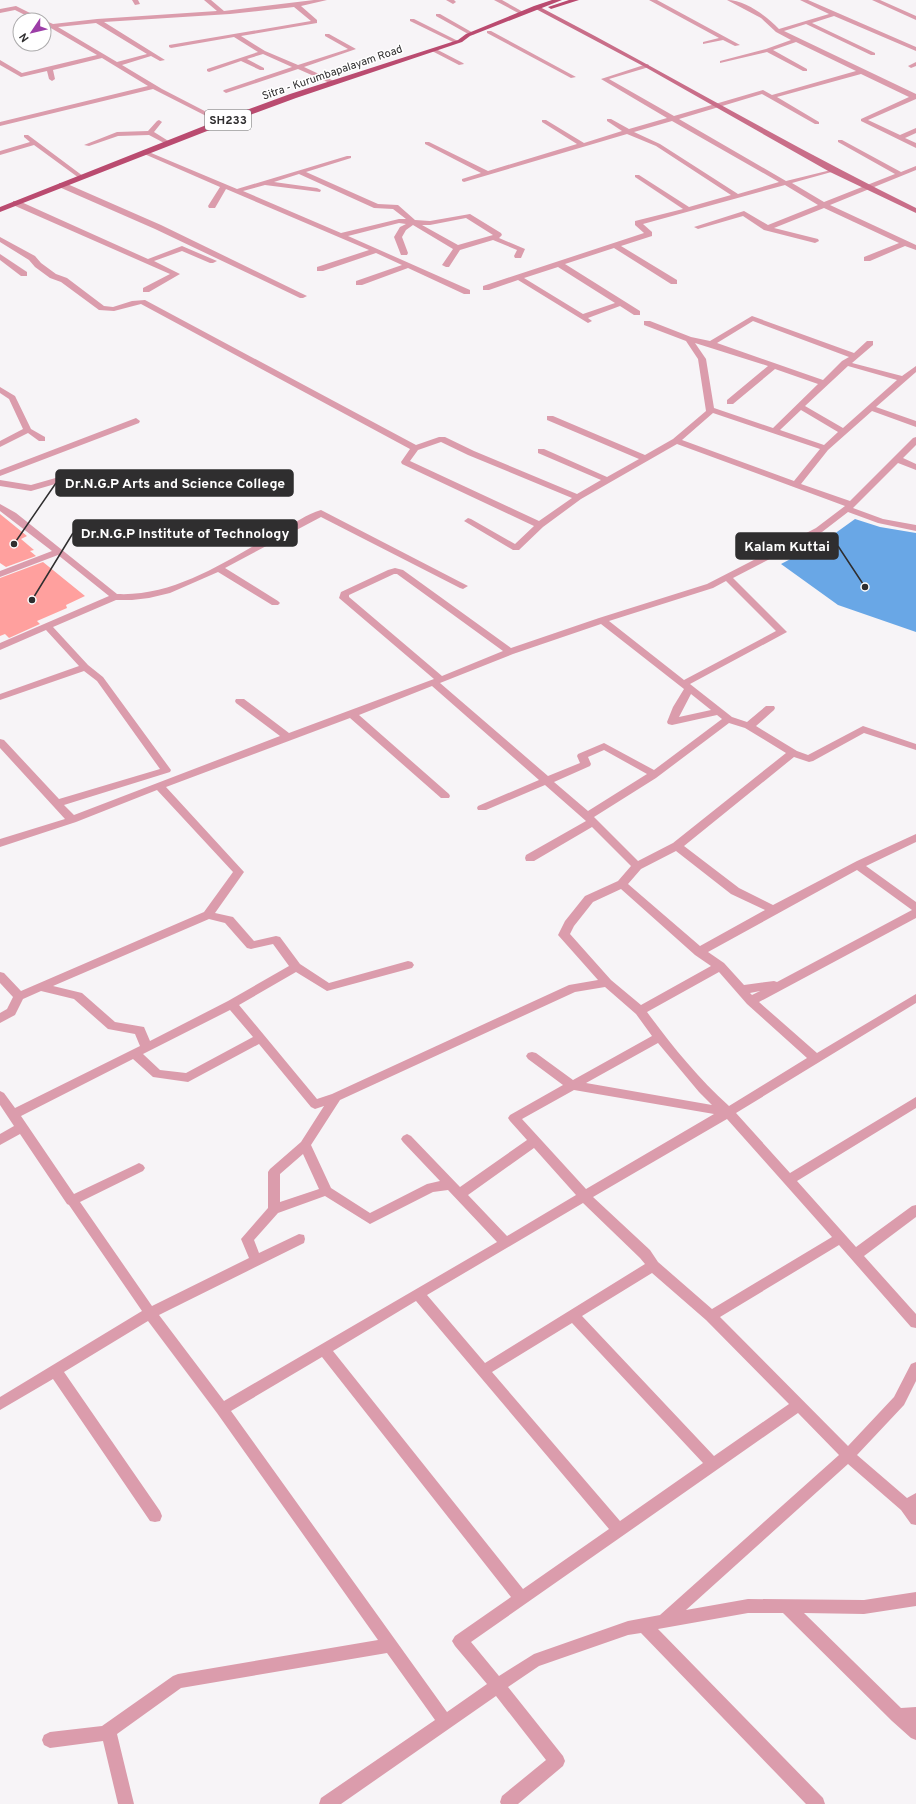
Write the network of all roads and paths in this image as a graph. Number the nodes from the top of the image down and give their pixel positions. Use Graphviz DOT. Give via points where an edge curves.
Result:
graph roads {
  1 [pos="207,0"];
  2 [pos="276,0"];
  3 [pos="324,0"];
  4 [pos="497,0"];
  5 [pos="554,0"];
  6 [pos="576,0"];
  7 [pos="652,0"];
  8 [pos="730,0"];
  9 [pos="803,0"];
  10 [pos="874,0"];
  11 [pos="9,1"];
  12 [pos="296,5"];
  13 [pos="286,6"];
  14 [pos="16,8"];
  15 [pos="539,8"];
  16 [pos="0,11"];
  17 [pos="24,12"];
  18 [pos="222,12"];
  19 [pos="522,13"];
  20 [pos="834,14"];
  21 [pos="438,15"];
  22 [pos="916,18"];
  23 [pos="412,20"];
  24 [pos="97,21"];
  25 [pos="806,22"];
  26 [pos="52,26"];
  27 [pos="778,30"];
  28 [pos="489,32"];
  29 [pos="472,34"];
  30 [pos="327,35"];
  31 [pos="236,36"];
  32 [pos="725,38"];
  33 [pos="797,40"];
  34 [pos="459,42"];
  35 [pos="706,44"];
  36 [pos="737,45"];
  37 [pos="171,46"];
  38 [pos="916,48"];
  39 [pos="434,50"];
  40 [pos="768,50"];
  41 [pos="263,52"];
  42 [pos="153,54"];
  43 [pos="873,54"];
  44 [pos="102,56"];
  45 [pos="241,59"];
  46 [pos="162,60"];
  47 [pos="0,62"];
  48 [pos="722,62"];
  49 [pos="117,64"];
  50 [pos="461,64"];
  51 [pos="647,66"];
  52 [pos="297,67"];
  53 [pos="49,68"];
  54 [pos="262,68"];
  55 [pos="209,70"];
  56 [pos="805,70"];
  57 [pos="863,71"];
  58 [pos="573,77"];
  59 [pos="52,79"];
  60 [pos="334,83"];
  61 [pos="154,86"];
  62 [pos="226,91"];
  63 [pos="915,96"];
  64 [pos="771,97"];
  65 [pos="718,105"];
  66 [pos="38,110"];
  67 [pos="0,118"];
  68 [pos="674,118"];
  69 [pos="609,120"];
  70 [pos="544,121"];
  71 [pos="159,122"];
  72 [pos="222,122"];
  73 [pos="817,123"];
  74 [pos="0,124"];
  75 [pos="916,130"];
  76 [pos="628,132"];
  77 [pos="150,133"];
  78 [pos="26,136"];
  79 [pos="900,138"];
  80 [pos="840,141"];
  81 [pos="35,143"];
  82 [pos="168,143"];
  83 [pos="427,143"];
  84 [pos="583,145"];
  85 [pos="87,146"];
  86 [pos="916,146"];
  87 [pos="144,152"];
  88 [pos="0,153"];
  89 [pos="349,157"];
  90 [pos="916,168"];
  91 [pos="833,170"];
  92 [pos="299,172"];
  93 [pos="487,173"];
  94 [pos="900,174"];
  95 [pos="637,176"];
  96 [pos="81,177"];
  97 [pos="464,180"];
  98 [pos="265,182"];
  99 [pos="787,183"];
  100 [pos="62,185"];
  101 [pos="225,186"];
  102 [pos="866,188"];
  103 [pos="317,190"];
  104 [pos="237,191"];
  105 [pos="737,196"];
  106 [pos="16,203"];
  107 [pos="824,205"];
  108 [pos="212,206"];
  109 [pos="688,209"];
  110 [pos="0,210"];
  111 [pos="916,211"];
  112 [pos="413,222"];
  113 [pos="698,227"];
  114 [pos="767,228"];
  115 [pos="341,236"];
  116 [pos="493,238"];
  117 [pos="0,239"];
  118 [pos="815,241"];
  119 [pos="906,243"];
  120 [pos="616,246"];
  121 [pos="457,248"];
  122 [pos="916,248"];
  123 [pos="376,250"];
  124 [pos="404,253"];
  125 [pos="0,256"];
  126 [pos="518,256"];
  127 [pos="867,258"];
  128 [pos="148,261"];
  129 [pos="213,261"];
  130 [pos="559,264"];
  131 [pos="408,265"];
  132 [pos="446,265"];
  133 [pos="320,270"];
  134 [pos="24,274"];
  135 [pos="518,277"];
  136 [pos="674,282"];
  137 [pos="359,283"];
  138 [pos="486,288"];
  139 [pos="146,290"];
  140 [pos="467,292"];
  141 [pos="303,296"];
  142 [pos="621,303"];
  143 [pos="637,313"];
  144 [pos="647,324"];
  145 [pos="689,339"];
  146 [pos="870,343"];
  147 [pos="711,344"];
  148 [pos="854,356"];
  149 [pos="846,364"];
  150 [pos="774,365"];
  151 [pos="916,368"];
  152 [pos="903,379"];
  153 [pos="824,383"];
  154 [pos="0,389"];
  155 [pos="730,402"];
  156 [pos="800,406"];
  157 [pos="871,408"];
  158 [pos="710,411"];
  159 [pos="550,418"];
  160 [pos="136,421"];
  161 [pos="916,424"];
  162 [pos="28,430"];
  163 [pos="774,431"];
  164 [pos="844,432"];
  165 [pos="42,439"];
  166 [pos="916,440"];
  167 [pos="676,441"];
  168 [pos="0,444"];
  169 [pos="415,448"];
  170 [pos="825,448"];
  171 [pos="541,451"];
  172 [pos="645,458"];
  173 [pos="897,459"];
  174 [pos="916,467"];
  175 [pos="0,473"];
  176 [pos="73,476"];
  177 [pos="608,480"];
  178 [pos="0,483"];
  179 [pos="796,485"];
  180 [pos="578,497"];
  181 [pos="0,507"];
  182 [pos="849,507"];
  183 [pos="468,521"];
  184 [pos="540,525"];
  185 [pos="916,528"];
  186 [pos="58,552"];
  187 [pos="218,568"];
  188 [pos="0,574"];
  189 [pos="728,578"];
  190 [pos="463,586"];
  191 [pos="115,597"];
  192 [pos="275,603"];
  193 [pos="602,620"];
  194 [pos="48,627"];
  195 [pos="0,647"];
  196 [pos="510,652"];
  197 [pos="85,667"];
  198 [pos="436,680"];
  199 [pos="686,687"];
  200 [pos="0,697"];
  201 [pos="240,701"];
  202 [pos="770,708"];
  203 [pos="718,712"];
  204 [pos="352,714"];
  205 [pos="728,719"];
  206 [pos="749,726"];
  207 [pos="288,737"];
  208 [pos="0,742"];
  209 [pos="916,747"];
  210 [pos="793,753"];
  211 [pos="654,774"];
  212 [pos="546,780"];
  213 [pos="159,786"];
  214 [pos="445,796"];
  215 [pos="57,803"];
  216 [pos="482,808"];
  217 [pos="590,819"];
  218 [pos="72,820"];
  219 [pos="916,838"];
  220 [pos="0,843"];
  221 [pos="677,846"];
  222 [pos="530,858"];
  223 [pos="637,866"];
  224 [pos="859,866"];
  225 [pos="622,884"];
  226 [pos="916,908"];
  227 [pos="774,910"];
  228 [pos="916,913"];
  229 [pos="208,915"];
  230 [pos="699,952"];
  231 [pos="408,965"];
  232 [pos="720,966"];
  233 [pos="296,967"];
  234 [pos="0,976"];
  235 [pos="607,983"];
  236 [pos="783,984"];
  237 [pos="41,987"];
  238 [pos="741,990"];
  239 [pos="19,996"];
  240 [pos="751,1001"];
  241 [pos="232,1004"];
  242 [pos="913,1004"];
  243 [pos="640,1011"];
  244 [pos="0,1018"];
  245 [pos="659,1037"];
  246 [pos="260,1038"];
  247 [pos="146,1047"];
  248 [pos="134,1053"];
  249 [pos="532,1056"];
  250 [pos="816,1059"];
  251 [pos="572,1085"];
  252 [pos="340,1095"];
  253 [pos="0,1096"];
  254 [pos="916,1102"];
  255 [pos="728,1112"];
  256 [pos="13,1115"];
  257 [pos="21,1128"];
  258 [pos="407,1139"];
  259 [pos="0,1140"];
  260 [pos="535,1141"];
  261 [pos="305,1145"];
  262 [pos="139,1168"];
  263 [pos="788,1180"];
  264 [pos="455,1189"];
  265 [pos="326,1191"];
  266 [pos="584,1196"];
  267 [pos="71,1200"];
  268 [pos="274,1209"];
  269 [pos="916,1210"];
  270 [pos="841,1238"];
  271 [pos="299,1239"];
  272 [pos="506,1242"];
  273 [pos="856,1255"];
  274 [pos="256,1260"];
  275 [pos="653,1266"];
  276 [pos="418,1294"];
  277 [pos="150,1313"];
  278 [pos="573,1315"];
  279 [pos="711,1316"];
  280 [pos="916,1323"];
  281 [pos="324,1349"];
  282 [pos="916,1368"];
  283 [pos="484,1370"];
  284 [pos="55,1371"];
  285 [pos="0,1404"];
  286 [pos="798,1405"];
  287 [pos="222,1409"];
  288 [pos="848,1455"];
  289 [pos="713,1464"];
  290 [pos="911,1503"];
  291 [pos="155,1516"];
  292 [pos="916,1519"];
  293 [pos="619,1530"];
  294 [pos="521,1598"];
  295 [pos="916,1598"];
  296 [pos="787,1607"];
  297 [pos="664,1621"];
  298 [pos="644,1625"];
  299 [pos="390,1645"];
  300 [pos="498,1686"];
  301 [pos="916,1714"];
  302 [pos="897,1716"];
  303 [pos="445,1722"];
  304 [pos="108,1731"];
  305 [pos="916,1734"];
  306 [pos="50,1740"];
  307 [pos="126,1804"];
  308 [pos="327,1804"];
  309 [pos="509,1804"];
  310 [pos="818,1804"];
  1 -- 18 [label="street"];
  2 -- 13 [label="street"];
  3 -- 12 [label="street"];
  4 -- 19 [label="street"];
  5 -- 15 [label="main road, Sitra - Kurumbapalayam Road / SH233"];
  6 -- 15 [label="main road"];
  7 -- 32 [label="street"];
  8 -- 27 [label="street" via="763,17"];
  9 -- 20 [label="street"];
  10 -- 22 [label="street"];
  11 -- 14 [label="street"];
  12 -- 13 [label="street"];
  12 -- 31 [label="street" via="315,22"];
  13 -- 18 [label="street"];
  14 -- 16 [label="street"];
  14 -- 17 [label="street"];
  15 -- 19 [label="main road, Sitra - Kurumbapalayam Road / SH233"];
  15 -- 28 [label="main road"];
  15 -- 51 [label="street"];
  18 -- 24 [label="street"];
  19 -- 29 [label="main road, Sitra - Kurumbapalayam Road / SH233"];
  20 -- 25 [label="street"];
  20 -- 38 [label="street"];
  21 -- 29 [label="street"];
  23 -- 34 [label="street"];
  24 -- 26 [label="street"];
  24 -- 42 [label="street"];
  25 -- 27 [label="street"];
  25 -- 43 [label="street"];
  26 -- 44 [label="street"];
  27 -- 33 [label="street"];
  28 -- 34 [label="main road"];
  28 -- 58 [label="street"];
  29 -- 34 [label="main road, Sitra - Kurumbapalayam Road / SH233"];
  30 -- 52 [label="street" via="353,48"];
  31 -- 37 [label="street"];
  31 -- 41 [label="street"];
  32 -- 35 [label="street"];
  32 -- 36 [label="street"];
  33 -- 40 [label="street"];
  33 -- 57 [label="street"];
  34 -- 39 [label="main road, Sitra - Kurumbapalayam Road / SH233"];
  39 -- 50 [label="street"];
  39 -- 60 [label="main road, Sitra - Kurumbapalayam Road / SH233"];
  40 -- 48 [label="street"];
  40 -- 56 [label="street"];
  41 -- 45 [label="street"];
  41 -- 52 [label="street"];
  42 -- 46 [label="street"];
  42 -- 49 [label="street"];
  44 -- 49 [label="street"];
  44 -- 53 [label="street"];
  45 -- 54 [label="street"];
  45 -- 55 [label="street"];
  47 -- 53 [label="street" via="21,75"];
  49 -- 61 [label="street"];
  51 -- 65 [label="street"];
  51 -- 68 [label="street" via="604,79"];
  52 -- 60 [label="street"];
  52 -- 62 [label="street"];
  53 -- 59 [label="street"];
  57 -- 63 [label="street"];
  57 -- 64 [label="street"];
  60 -- 72 [label="main road, Sitra - Kurumbapalayam Road / SH233"];
  61 -- 72 [label="street"];
  61 -- 74 [label="street"];
  63 -- 79 [label="street" via="863,120"];
  64 -- 65 [label="street" via="763,92"];
  64 -- 73 [label="street"];
  65 -- 68 [label="street"];
  65 -- 91 [label="street"];
  66 -- 67 [label="street"];
  68 -- 76 [label="street"];
  68 -- 99 [label="street"];
  69 -- 76 [label="street"];
  70 -- 84 [label="street"];
  71 -- 77 [label="street"];
  72 -- 82 [label="main road, Sitra - Kurumbapalayam Road / SH233"];
  75 -- 79 [label="street"];
  76 -- 84 [label="street"];
  76 -- 105 [label="street" via="658,144"];
  77 -- 82 [label="street"];
  77 -- 85 [label="street" via="117,134"];
  78 -- 81 [label="street"];
  79 -- 86 [label="street"];
  80 -- 94 [label="street"];
  81 -- 88 [label="street"];
  81 -- 96 [label="street"];
  82 -- 87 [label="main road, Sitra - Kurumbapalayam Road / SH233"];
  83 -- 93 [label="street"];
  84 -- 93 [label="street"];
  87 -- 96 [label="main road, Sitra - Kurumbapalayam Road / SH233"];
  87 -- 101 [label="street"];
  89 -- 92 [label="street"];
  90 -- 94 [label="street"];
  91 -- 99 [label="street"];
  91 -- 102 [label="street"];
  92 -- 98 [label="street"];
  92 -- 112 [label="street" via="377,206 395,207"];
  93 -- 97 [label="street"];
  94 -- 102 [label="street"];
  95 -- 109 [label="street"];
  96 -- 100 [label="main road, Sitra - Kurumbapalayam Road / SH233"];
  98 -- 103 [label="street"];
  98 -- 104 [label="street"];
  99 -- 105 [label="street"];
  99 -- 107 [label="street"];
  100 -- 106 [label="main road, Sitra - Kurumbapalayam Road / SH233"];
  100 -- 141 [label="street" via="158,227"];
  101 -- 104 [label="street"];
  101 -- 108 [label="street"];
  102 -- 107 [label="street"];
  102 -- 111 [label="street"];
  104 -- 115 [label="street"];
  105 -- 109 [label="street"];
  106 -- 110 [label="main road, Sitra - Kurumbapalayam Road / SH233"];
  106 -- 128 [label="street"];
  107 -- 114 [label="street"];
  107 -- 119 [label="street"];
  109 -- 120 [label="street" via="638,223 649,234"];
  112 -- 115 [label="street" via="399,221"];
  112 -- 116 [label="street" via="430,223 467,216 498,235"];
  112 -- 121 [label="street"];
  112 -- 124 [label="street" via="403,229 398,237"];
  113 -- 114 [label="street" via="744,213"];
  114 -- 118 [label="street"];
  115 -- 123 [label="street"];
  116 -- 121 [label="street"];
  116 -- 126 [label="street" via="521,249"];
  117 -- 169 [label="street" via="32,258 38,266 64,280 102,308 114,310 142,302"];
  119 -- 122 [label="street"];
  119 -- 127 [label="street"];
  120 -- 130 [label="street"];
  120 -- 136 [label="street"];
  121 -- 132 [label="street"];
  123 -- 131 [label="street"];
  123 -- 133 [label="street"];
  125 -- 134 [label="street"];
  128 -- 129 [label="street" via="182,248"];
  128 -- 139 [label="street" via="176,274"];
  130 -- 135 [label="street"];
  130 -- 142 [label="street"];
  131 -- 137 [label="street"];
  131 -- 140 [label="street"];
  135 -- 138 [label="street"];
  135 -- 142 [label="street" via="585,319"];
  142 -- 143 [label="street"];
  144 -- 145 [label="street"];
  145 -- 147 [label="street"];
  145 -- 158 [label="street" via="702,358"];
  146 -- 148 [label="street"];
  147 -- 148 [label="street" via="752,318"];
  147 -- 150 [label="street"];
  148 -- 149 [label="street"];
  149 -- 152 [label="street"];
  149 -- 153 [label="street"];
  150 -- 153 [label="street"];
  150 -- 155 [label="street"];
  151 -- 152 [label="street"];
  152 -- 157 [label="street"];
  153 -- 156 [label="street"];
  154 -- 162 [label="street" via="12,398"];
  156 -- 163 [label="street"];
  156 -- 164 [label="street"];
  157 -- 161 [label="street"];
  157 -- 164 [label="street"];
  158 -- 163 [label="street"];
  158 -- 167 [label="street"];
  159 -- 172 [label="street"];
  160 -- 175 [label="street"];
  162 -- 165 [label="street"];
  162 -- 168 [label="street"];
  163 -- 170 [label="street"];
  164 -- 170 [label="street"];
  166 -- 173 [label="street"];
  167 -- 172 [label="street"];
  167 -- 179 [label="street"];
  169 -- 180 [label="street" via="442,439"];
  169 -- 184 [label="street" via="404,462"];
  170 -- 179 [label="street"];
  171 -- 177 [label="street"];
  172 -- 177 [label="street"];
  173 -- 174 [label="street"];
  173 -- 182 [label="street"];
  176 -- 178 [label="street" via="31,488"];
  177 -- 180 [label="street"];
  179 -- 182 [label="street"];
  180 -- 184 [label="street"];
  181 -- 186 [label="street"];
  182 -- 185 [label="street" via="881,522"];
  182 -- 189 [label="street" via="819,530"];
  183 -- 184 [label="street" via="516,548"];
  186 -- 188 [label="street"];
  186 -- 191 [label="street"];
  187 -- 190 [label="street" via="322,513"];
  187 -- 191 [label="street" via="158,593 130,599"];
  187 -- 192 [label="street"];
  189 -- 193 [label="street"];
  189 -- 199 [label="street" via="782,632"];
  191 -- 194 [label="street"];
  193 -- 196 [label="street"];
  193 -- 199 [label="street"];
  194 -- 195 [label="street"];
  194 -- 197 [label="street"];
  196 -- 198 [label="street"];
  196 -- 198 [label="street" via="400,572 390,572 344,594 348,602"];
  197 -- 200 [label="street"];
  197 -- 215 [label="street" via="100,679 166,770"];
  198 -- 204 [label="street"];
  198 -- 212 [label="street"];
  199 -- 203 [label="street"];
  199 -- 203 [label="street" via="672,722"];
  201 -- 207 [label="street"];
  202 -- 206 [label="street"];
  203 -- 205 [label="street"];
  204 -- 207 [label="street"];
  204 -- 214 [label="street"];
  205 -- 206 [label="street"];
  205 -- 211 [label="street"];
  206 -- 210 [label="street"];
  207 -- 213 [label="street"];
  208 -- 215 [label="street"];
  209 -- 210 [label="street" via="863,729 809,759"];
  210 -- 221 [label="street"];
  211 -- 212 [label="street" via="604,746 582,756 586,764"];
  211 -- 217 [label="street"];
  212 -- 216 [label="street"];
  212 -- 217 [label="street"];
  213 -- 218 [label="street"];
  213 -- 229 [label="street" via="238,872"];
  215 -- 218 [label="street"];
  217 -- 222 [label="street"];
  217 -- 223 [label="street"];
  218 -- 220 [label="street"];
  219 -- 224 [label="street"];
  221 -- 223 [label="street"];
  221 -- 227 [label="street" via="735,891"];
  223 -- 225 [label="street"];
  224 -- 226 [label="street"];
  224 -- 227 [label="street"];
  225 -- 230 [label="street"];
  225 -- 235 [label="street" via="589,899 569,924 564,935"];
  227 -- 230 [label="street"];
  228 -- 236 [label="street"];
  229 -- 233 [label="street" via="229,920 251,944 276,940"];
  229 -- 237 [label="street"];
  230 -- 232 [label="street"];
  231 -- 233 [label="street" via="327,987"];
  232 -- 238 [label="street"];
  232 -- 243 [label="street"];
  233 -- 241 [label="street"];
  234 -- 239 [label="street"];
  235 -- 243 [label="street"];
  235 -- 252 [label="street" via="573,988"];
  236 -- 238 [label="street"];
  236 -- 240 [label="street"];
  237 -- 239 [label="street"];
  237 -- 247 [label="street" via="78,996 112,1026 140,1030"];
  238 -- 240 [label="street"];
  239 -- 244 [label="street" via="11,1012"];
  240 -- 250 [label="street"];
  241 -- 246 [label="street"];
  241 -- 247 [label="street"];
  242 -- 250 [label="street"];
  243 -- 245 [label="street"];
  245 -- 251 [label="street"];
  245 -- 255 [label="street" via="703,1089"];
  246 -- 248 [label="street" via="188,1078 157,1074"];
  246 -- 252 [label="street" via="315,1104"];
  247 -- 248 [label="street"];
  248 -- 256 [label="street"];
  249 -- 251 [label="street"];
  250 -- 255 [label="street"];
  251 -- 255 [label="street"];
  251 -- 260 [label="street" via="514,1118"];
  252 -- 261 [label="street" via="336,1097"];
  253 -- 256 [label="street"];
  254 -- 263 [label="street"];
  255 -- 263 [label="street"];
  255 -- 266 [label="street"];
  256 -- 257 [label="street"];
  257 -- 259 [label="street"];
  257 -- 267 [label="street"];
  258 -- 264 [label="street"];
  260 -- 264 [label="street"];
  260 -- 266 [label="street"];
  261 -- 265 [label="street"];
  261 -- 268 [label="street" via="274,1172"];
  262 -- 267 [label="street"];
  263 -- 270 [label="street"];
  264 -- 265 [label="street" via="431,1188 370,1218"];
  264 -- 272 [label="street"];
  265 -- 268 [label="street"];
  266 -- 272 [label="street"];
  266 -- 275 [label="street" via="645,1254"];
  267 -- 277 [label="street"];
  268 -- 274 [label="street" via="247,1239"];
  269 -- 273 [label="street"];
  270 -- 273 [label="street"];
  270 -- 279 [label="street"];
  271 -- 274 [label="street"];
  272 -- 276 [label="street"];
  273 -- 280 [label="street"];
  274 -- 277 [label="street"];
  275 -- 278 [label="street"];
  275 -- 279 [label="street"];
  276 -- 281 [label="street"];
  276 -- 283 [label="street"];
  277 -- 284 [label="street"];
  277 -- 287 [label="street"];
  278 -- 283 [label="street"];
  278 -- 289 [label="street"];
  279 -- 286 [label="street"];
  281 -- 287 [label="street"];
  281 -- 294 [label="street"];
  282 -- 288 [label="street" via="899,1401"];
  283 -- 293 [label="street"];
  284 -- 285 [label="street"];
  284 -- 291 [label="street"];
  286 -- 288 [label="street"];
  286 -- 289 [label="street"];
  287 -- 299 [label="street"];
  288 -- 290 [label="street"];
  288 -- 297 [label="street"];
  289 -- 293 [label="street"];
  290 -- 292 [label="street"];
  293 -- 294 [label="street"];
  294 -- 300 [label="street" via="460,1641"];
  295 -- 296 [label="street" via="864,1607"];
  296 -- 297 [label="street" via="748,1606"];
  296 -- 302 [label="street"];
  297 -- 298 [label="street"];
  298 -- 300 [label="street" via="628,1628 534,1661"];
  298 -- 310 [label="street"];
  299 -- 303 [label="street"];
  299 -- 304 [label="street" via="178,1681"];
  300 -- 303 [label="street"];
  300 -- 309 [label="street" via="557,1761 508,1802"];
  301 -- 302 [label="street"];
  302 -- 305 [label="street"];
  303 -- 308 [label="street"];
  304 -- 306 [label="street"];
  304 -- 307 [label="street"];
}
